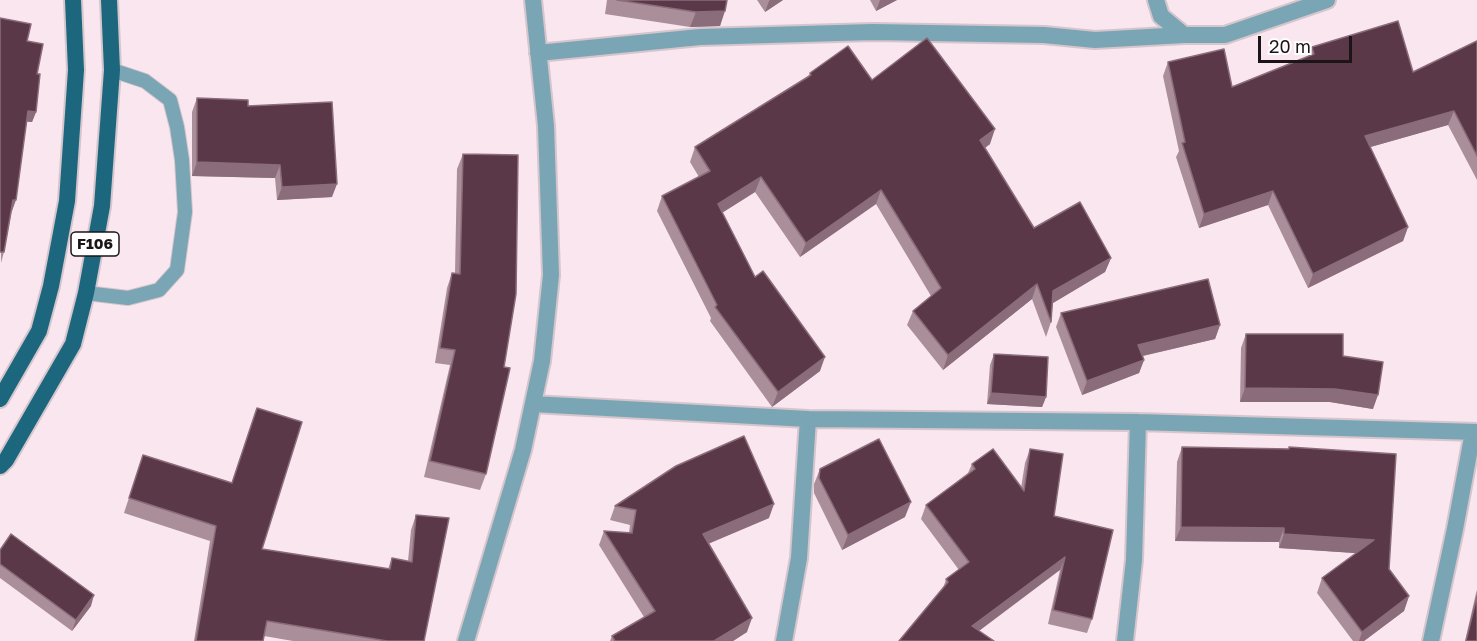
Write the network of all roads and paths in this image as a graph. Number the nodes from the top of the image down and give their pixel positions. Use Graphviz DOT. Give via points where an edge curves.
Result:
graph roads {
  1 [pos="73,0"];
  2 [pos="109,0"];
  3 [pos="533,0"];
  4 [pos="1156,0"];
  5 [pos="1327,0"];
  6 [pos="1184,35"];
  7 [pos="538,53"];
  8 [pos="112,70"];
  9 [pos="86,293"];
  10 [pos="0,399"];
  11 [pos="533,404"];
  12 [pos="808,419"];
  13 [pos="1138,422"];
  14 [pos="1475,432"];
  15 [pos="0,466"];
  16 [pos="466,641"];
  17 [pos="784,641"];
  18 [pos="1125,641"];
  19 [pos="1431,641"];
  1 -- 10 [label="main road, F106" via="76,70 67,201 39,331"];
  2 -- 8 [label="main road, F106"];
  3 -- 7 [label="street"];
  4 -- 6 [label="street" via="1161,16"];
  5 -- 6 [label="street" via="1225,35"];
  6 -- 7 [label="street" via="1095,40 1044,35 862,32 700,37"];
  7 -- 11 [label="street" via="546,126 551,275"];
  8 -- 9 [label="main road, F106" via="102,206"];
  8 -- 9 [label="lane" via="145,81 170,100 181,149 185,212 177,270 159,290 128,298"];
  9 -- 15 [label="main road, F106" via="73,344"];
  11 -- 12 [label="street"];
  11 -- 16 [label="street"];
  12 -- 13 [label="street"];
  12 -- 17 [label="street" via="799,558"];
  13 -- 14 [label="street"];
  13 -- 18 [label="street" via="1134,560"];
  14 -- 19 [label="street"];
}
